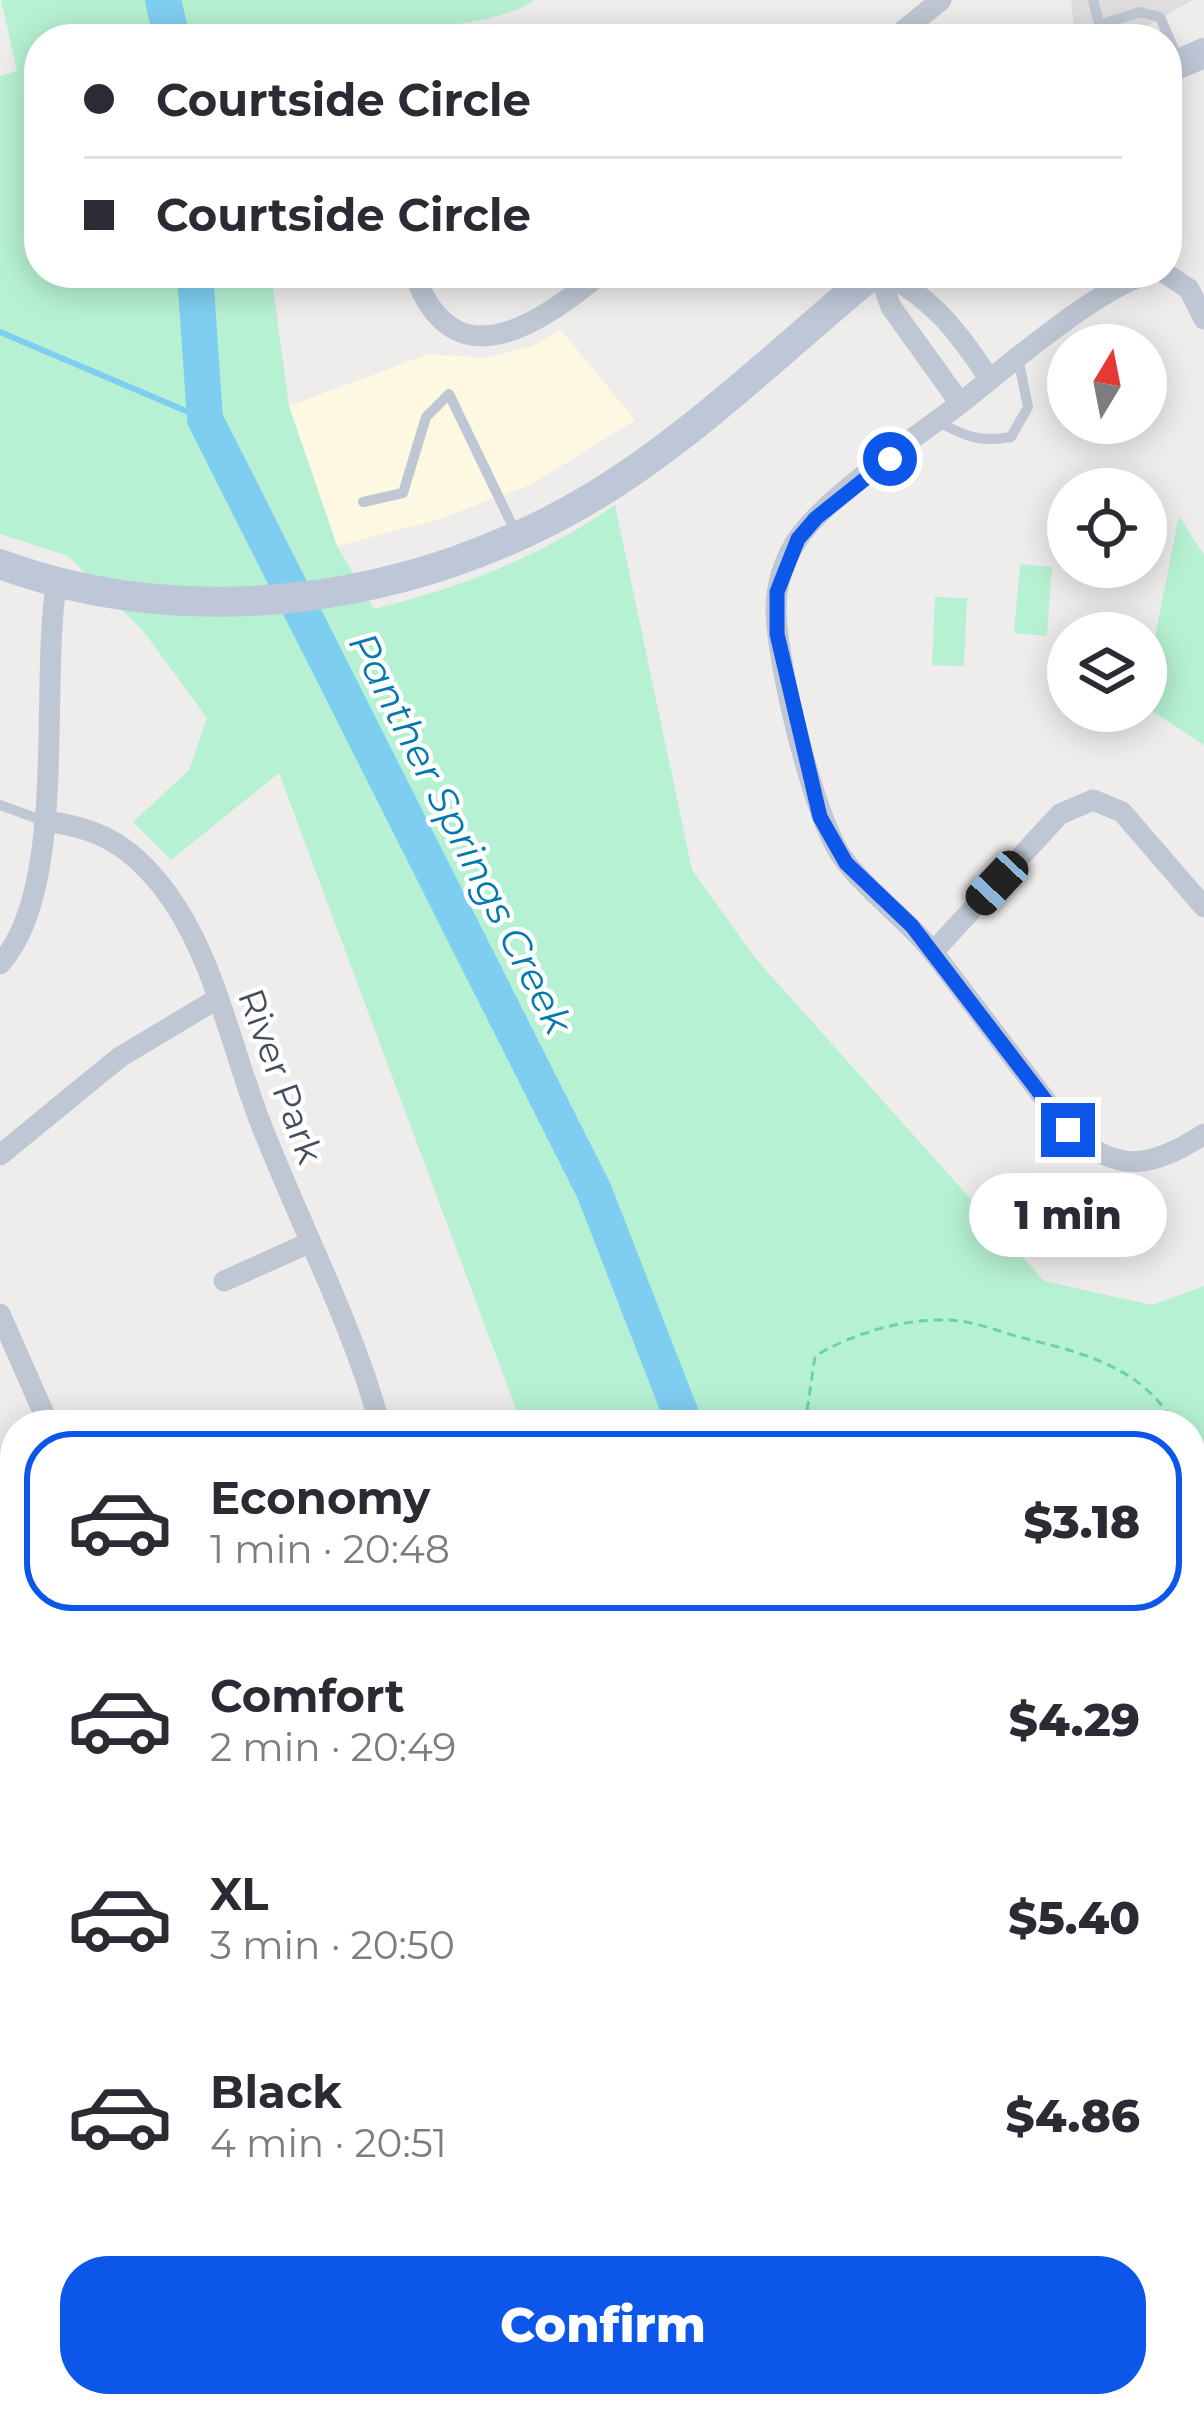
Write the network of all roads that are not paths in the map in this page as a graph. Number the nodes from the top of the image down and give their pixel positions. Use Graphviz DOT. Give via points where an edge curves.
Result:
graph roads {
  1 [pos="941,0"];
  2 [pos="911,24"];
  3 [pos="1102,24"];
  4 [pos="1164,24"];
  5 [pos="1182,284"];
  6 [pos="419,288"];
  7 [pos="583,288"];
  8 [pos="860,288"];
  9 [pos="884,288"];
  10 [pos="912,288"];
  11 [pos="1125,288"];
  12 [pos="1204,319"];
  13 [pos="1018,358"];
  14 [pos="990,380"];
  15 [pos="960,404"];
  16 [pos="938,421"];
  17 [pos="363,502"];
  18 [pos="518,536"];
  19 [pos="0,564"];
  20 [pos="57,580"];
  21 [pos="0,805"];
  22 [pos="44,821"];
  23 [pos="1204,907"];
  24 [pos="933,952"];
  25 [pos="0,964"];
  26 [pos="217,999"];
  27 [pos="1204,1134"];
  28 [pos="0,1155"];
  29 [pos="309,1243"];
  30 [pos="224,1281"];
  31 [pos="0,1314"];
  32 [pos="42,1410"];
  33 [pos="375,1410"];
  1 -- 2 [label="street"];
  3 -- 4 [label="lane" via="1140,12"];
  5 -- 12 [label="street"];
  6 -- 7 [label="street" via="443,320 494,336 544,320"];
  8 -- 18 [label="main road" via="595,496"];
  9 -- 15 [label="street"];
  10 -- 14 [label="street"];
  11 -- 13 [label="street"];
  13 -- 14 [label="street"];
  13 -- 16 [label="lane" via="1028,407 1011,437 964,437"];
  14 -- 15 [label="street"];
  15 -- 16 [label="street"];
  16 -- 24 [label="street" via="816,518 785,565 776,606 825,829 846,863"];
  17 -- 18 [label="lane" via="403,493 426,417 449,394"];
  18 -- 20 [label="main road" via="374,584 256,601"];
  19 -- 20 [label="main road"];
  20 -- 22 [label="street" via="48,635"];
  21 -- 22 [label="lane"];
  22 -- 25 [label="street" via="38,887"];
  22 -- 26 [label="street, River Park" via="88,826 117,841 160,884 194,939"];
  23 -- 24 [label="street" via="1122,812 1093,800 1060,814"];
  24 -- 27 [label="street" via="1089,1148 1141,1162 1168,1157"];
  26 -- 28 [label="street" via="120,1057"];
  26 -- 29 [label="street, River Park"];
  29 -- 30 [label="street"];
  29 -- 33 [label="street, River Park"];
  31 -- 32 [label="street"];
}
